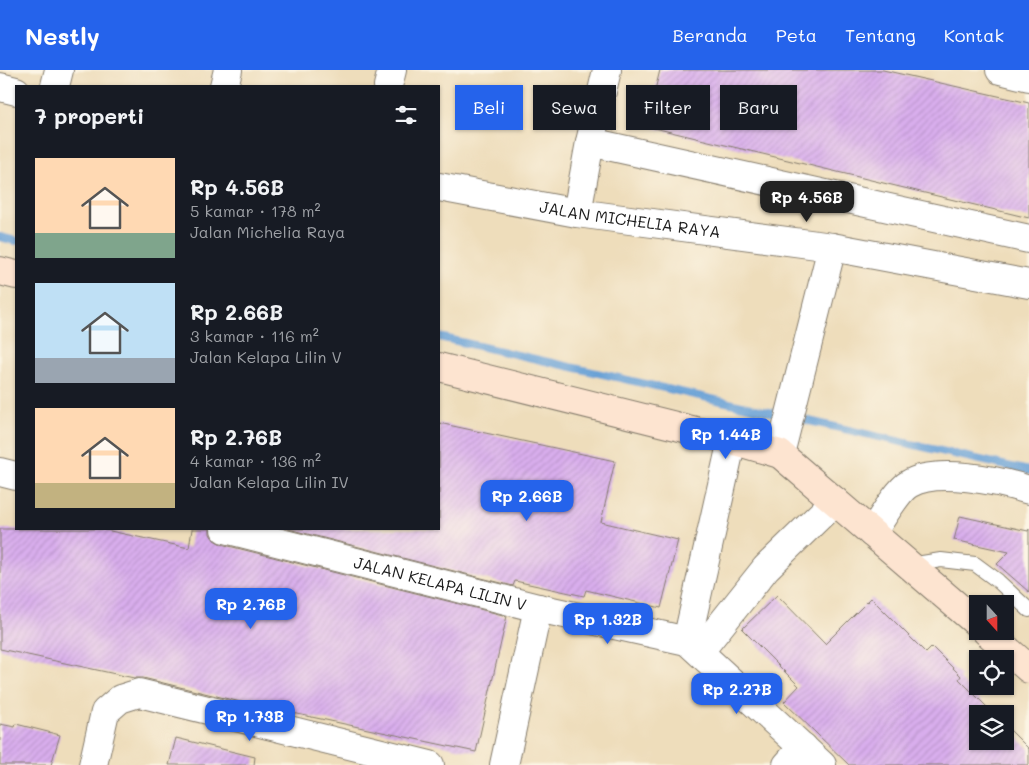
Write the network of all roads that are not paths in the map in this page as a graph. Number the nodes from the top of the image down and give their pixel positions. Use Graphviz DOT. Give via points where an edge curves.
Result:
graph roads {
  1 [pos="59,70"];
  2 [pos="228,70"];
  3 [pos="392,70"];
  4 [pos="607,70"];
  5 [pos="1000,70"];
  6 [pos="1029,76"];
  7 [pos="55,85"];
  8 [pos="224,85"];
  9 [pos="388,85"];
  10 [pos="0,87"];
  11 [pos="15,91"];
  12 [pos="590,142"];
  13 [pos="440,187"];
  14 [pos="577,213"];
  15 [pos="1029,239"];
  16 [pos="832,247"];
  17 [pos="0,271"];
  18 [pos="15,275"];
  19 [pos="1029,284"];
  20 [pos="440,367"];
  21 [pos="732,440"];
  22 [pos="783,446"];
  23 [pos="0,472"];
  24 [pos="15,476"];
  25 [pos="1029,490"];
  26 [pos="835,501"];
  27 [pos="229,530"];
  28 [pos="872,533"];
  29 [pos="910,565"];
  30 [pos="538,608"];
  31 [pos="1029,610"];
  32 [pos="969,616"];
  33 [pos="996,640"];
  34 [pos="693,646"];
  35 [pos="1029,669"];
  36 [pos="804,759"];
  37 [pos="93,765"];
  38 [pos="430,765"];
  39 [pos="504,765"];
  1 -- 7 [label="street"];
  2 -- 8 [label="street"];
  3 -- 9 [label="street"];
  4 -- 12 [label="street"];
  5 -- 6 [label="street"];
  10 -- 11 [label="street"];
  12 -- 14 [label="street"];
  12 -- 15 [label="street"];
  13 -- 14 [label="street, JALAN MICHELIA RAYA"];
  14 -- 16 [label="street, JALAN MICHELIA RAYA"];
  16 -- 19 [label="street, JALAN MICHELIA RAYA"];
  16 -- 22 [label="street"];
  17 -- 18 [label="main road"];
  20 -- 21 [label="main road"];
  21 -- 22 [label="main road"];
  21 -- 34 [label="street"];
  22 -- 26 [label="main road"];
  23 -- 24 [label="street"];
  25 -- 28 [label="street" via="971,476 924,478 907,484"];
  26 -- 28 [label="main road"];
  26 -- 34 [label="street"];
  27 -- 30 [label="street, JALAN KELAPA LILIN V"];
  28 -- 29 [label="main road"];
  29 -- 31 [label="lane" via="941,560 975,564"];
  29 -- 32 [label="main road"];
  30 -- 34 [label="street, JALAN KELAPA LILIN V"];
  30 -- 39 [label="street"];
  33 -- 35 [label="main road"];
  34 -- 36 [label="street"];
  37 -- 38 [label="street" via="104,712 120,699 139,693"];
}
